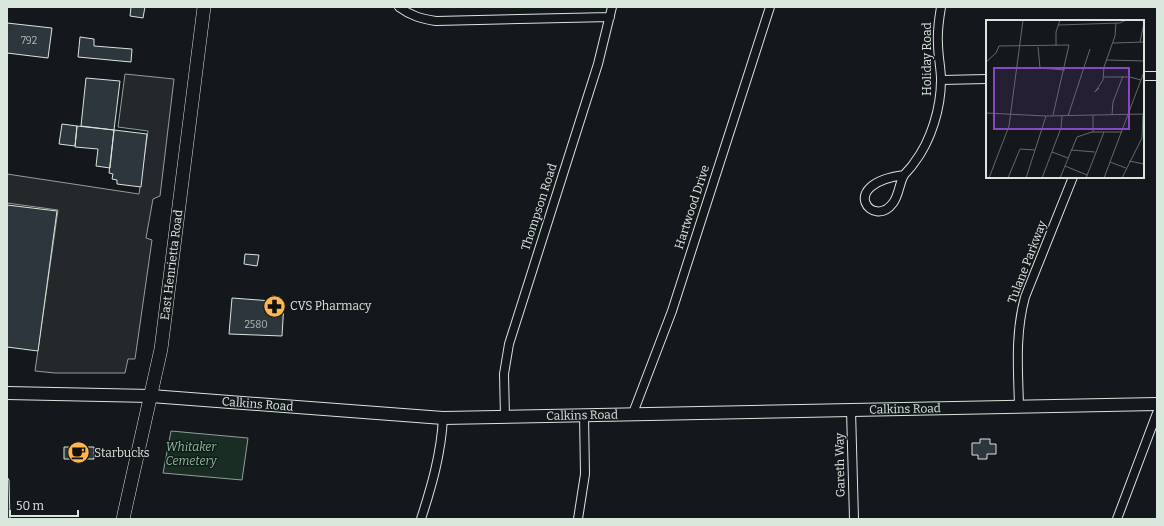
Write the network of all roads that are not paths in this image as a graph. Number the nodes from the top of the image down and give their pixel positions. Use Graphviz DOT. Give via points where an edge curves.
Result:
graph roads {
  1 [pos="204,7"];
  2 [pos="399,7"];
  3 [pos="612,7"];
  4 [pos="770,7"];
  5 [pos="941,7"];
  6 [pos="610,17"];
  7 [pos="1144,76"];
  8 [pos="1157,76"];
  9 [pos="986,79"];
  10 [pos="941,80"];
  11 [pos="904,175"];
  12 [pos="1073,178"];
  13 [pos="7,393"];
  14 [pos="151,396"];
  15 [pos="1157,404"];
  16 [pos="1019,406"];
  17 [pos="851,410"];
  18 [pos="633,413"];
  19 [pos="1157,413"];
  20 [pos="584,415"];
  21 [pos="505,417"];
  22 [pos="443,418"];
  23 [pos="123,519"];
  24 [pos="421,519"];
  25 [pos="578,519"];
  26 [pos="854,519"];
  27 [pos="1117,519"];
  1 -- 14 [label="main road, East Henrietta Road" via="161,348"];
  2 -- 6 [label="street" via="407,14 436,20"];
  3 -- 6 [label="street, Thompson Road"];
  4 -- 18 [label="street, Hartwood Drive" via="672,311"];
  5 -- 10 [label="street, Holiday Road" via="938,44"];
  6 -- 21 [label="street, Thompson Road" via="598,64 509,344 504,374"];
  7 -- 8 [label="street"];
  9 -- 10 [label="street"];
  10 -- 11 [label="street, Holiday Road" via="938,110 928,138 914,164"];
  11 -- 11 [label="street, Holiday Road" via="876,182 866,190 867,207 873,211 886,210 893,204"];
  12 -- 16 [label="street, Tulane Parkway" via="1024,297 1016,339"];
  13 -- 14 [label="main road, Calkins Road"];
  14 -- 22 [label="main road, Calkins Road"];
  14 -- 23 [label="main road, East Henrietta Road"];
  15 -- 16 [label="main road, Calkins Road"];
  16 -- 17 [label="main road, Calkins Road"];
  17 -- 18 [label="main road, Calkins Road"];
  17 -- 26 [label="street, Gareth Way"];
  18 -- 20 [label="main road, Calkins Road"];
  19 -- 27 [label="street"];
  20 -- 21 [label="main road, Calkins Road"];
  20 -- 25 [label="street" via="585,474"];
  21 -- 22 [label="main road, Calkins Road"];
  22 -- 24 [label="street" via="438,463"];
}
